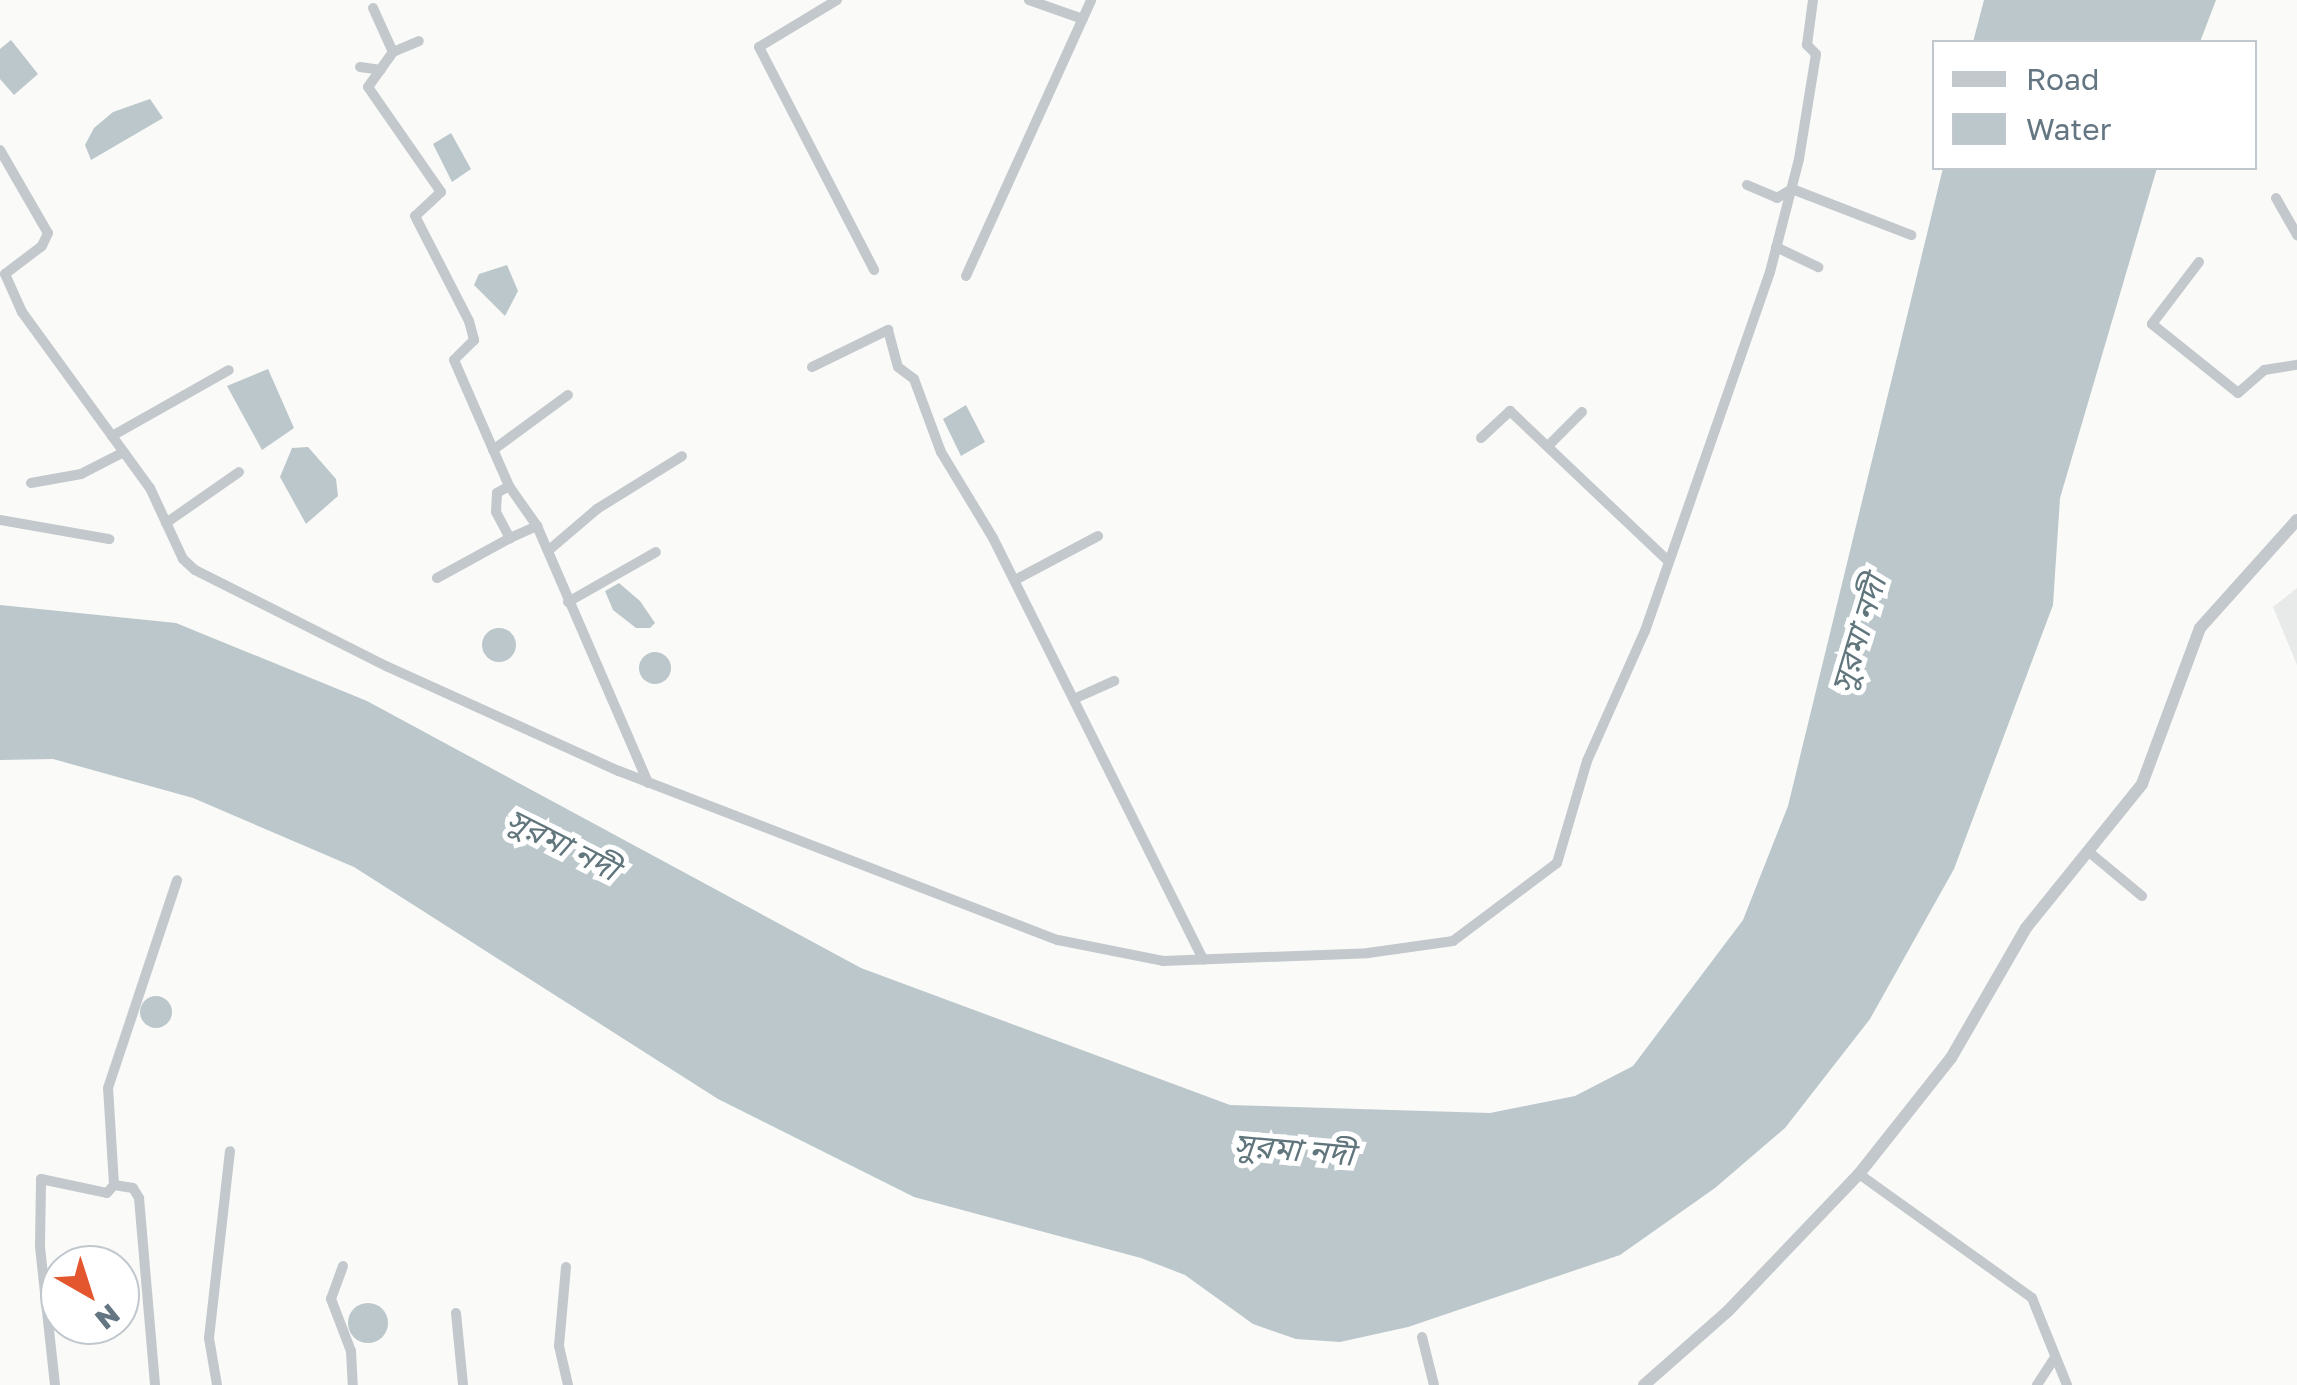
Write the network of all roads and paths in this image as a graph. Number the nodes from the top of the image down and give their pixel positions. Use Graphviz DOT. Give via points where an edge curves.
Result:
graph roads {
  1 [pos="836,0"];
  2 [pos="1030,0"];
  3 [pos="1091,0"];
  4 [pos="1813,0"];
  5 [pos="373,8"];
  6 [pos="1083,19"];
  7 [pos="419,41"];
  8 [pos="393,52"];
  9 [pos="360,67"];
  10 [pos="381,70"];
  11 [pos="0,150"];
  12 [pos="1747,184"];
  13 [pos="1792,188"];
  14 [pos="2276,198"];
  15 [pos="1911,234"];
  16 [pos="2297,235"];
  17 [pos="1776,247"];
  18 [pos="2198,262"];
  19 [pos="1818,267"];
  20 [pos="874,270"];
  21 [pos="2,275"];
  22 [pos="966,276"];
  23 [pos="2297,365"];
  24 [pos="812,367"];
  25 [pos="229,370"];
  26 [pos="568,395"];
  27 [pos="1582,412"];
  28 [pos="112,436"];
  29 [pos="1480,438"];
  30 [pos="1548,446"];
  31 [pos="493,450"];
  32 [pos="124,452"];
  33 [pos="682,456"];
  34 [pos="239,472"];
  35 [pos="31,484"];
  36 [pos="509,486"];
  37 [pos="0,520"];
  38 [pos="2297,520"];
  39 [pos="166,522"];
  40 [pos="537,526"];
  41 [pos="1098,536"];
  42 [pos="510,538"];
  43 [pos="109,539"];
  44 [pos="549,550"];
  45 [pos="656,552"];
  46 [pos="1666,559"];
  47 [pos="437,578"];
  48 [pos="1015,580"];
  49 [pos="568,602"];
  50 [pos="1114,681"];
  51 [pos="1076,698"];
  52 [pos="648,783"];
  53 [pos="2089,852"];
  54 [pos="177,880"];
  55 [pos="2142,896"];
  56 [pos="1204,960"];
  57 [pos="230,1152"];
  58 [pos="1859,1174"];
  59 [pos="114,1185"];
  60 [pos="343,1266"];
  61 [pos="566,1266"];
  62 [pos="456,1313"];
  63 [pos="1422,1337"];
  64 [pos="2054,1359"];
  65 [pos="56,1385"];
  66 [pos="155,1385"];
  67 [pos="217,1385"];
  68 [pos="353,1385"];
  69 [pos="463,1385"];
  70 [pos="568,1385"];
  71 [pos="1434,1385"];
  72 [pos="1644,1385"];
  73 [pos="2037,1385"];
  74 [pos="2067,1385"];
  1 -- 20 [label="street" via="759,48"];
  2 -- 6 [label="street"];
  3 -- 6 [label="street"];
  4 -- 13 [label="street" via="1807,45 1816,54"];
  5 -- 8 [label="street"];
  6 -- 22 [label="street"];
  7 -- 8 [label="street"];
  8 -- 10 [label="street"];
  9 -- 10 [label="street"];
  10 -- 31 [label="street" via="368,87 441,192 416,216 469,321 474,340 454,360"];
  11 -- 21 [label="street" via="48,233 42,246"];
  12 -- 13 [label="street" via="1777,198"];
  13 -- 15 [label="street"];
  13 -- 17 [label="street"];
  14 -- 16 [label="street"];
  17 -- 19 [label="street"];
  17 -- 46 [label="street"];
  18 -- 23 [label="street" via="2152,324 2238,393 2264,370"];
  21 -- 28 [label="street"];
  24 -- 48 [label="street" via="888,330 898,367 914,379 941,452"];
  25 -- 28 [label="street"];
  26 -- 31 [label="street"];
  27 -- 30 [label="street"];
  28 -- 32 [label="street"];
  29 -- 30 [label="street" via="1510,411"];
  30 -- 46 [label="street"];
  31 -- 36 [label="street"];
  32 -- 35 [label="street" via="81,474"];
  32 -- 39 [label="street"];
  33 -- 44 [label="street" via="597,509"];
  34 -- 39 [label="street"];
  36 -- 40 [label="street"];
  36 -- 42 [label="street" via="497,493 496,512"];
  37 -- 43 [label="street"];
  38 -- 53 [label="street" via="2200,628 2142,784"];
  39 -- 52 [label="street" via="188,565 234,593"];
  40 -- 42 [label="street"];
  40 -- 44 [label="street"];
  41 -- 48 [label="street"];
  42 -- 47 [label="street"];
  44 -- 49 [label="street"];
  45 -- 49 [label="street"];
  46 -- 56 [label="street" via="1645,631 1587,761 1557,863 1439,944"];
  48 -- 51 [label="street"];
  49 -- 52 [label="street"];
  50 -- 51 [label="street"];
  51 -- 56 [label="street"];
  52 -- 56 [label="street" via="1058,940 1163,962"];
  53 -- 55 [label="street"];
  53 -- 58 [label="street" via="2026,928 1980,1016"];
  54 -- 59 [label="street" via="108,1088"];
  57 -- 67 [label="street" via="209,1338"];
  58 -- 64 [label="street" via="2032,1298"];
  58 -- 72 [label="street" via="1728,1310"];
  59 -- 65 [label="street" via="107,1193 40,1179 40,1246"];
  59 -- 66 [label="street" via="134,1188 140,1198"];
  60 -- 68 [label="street" via="331,1300 351,1351"];
  61 -- 70 [label="street" via="559,1346"];
  62 -- 69 [label="street"];
  63 -- 71 [label="street"];
  64 -- 73 [label="street"];
  64 -- 74 [label="street"];
}
